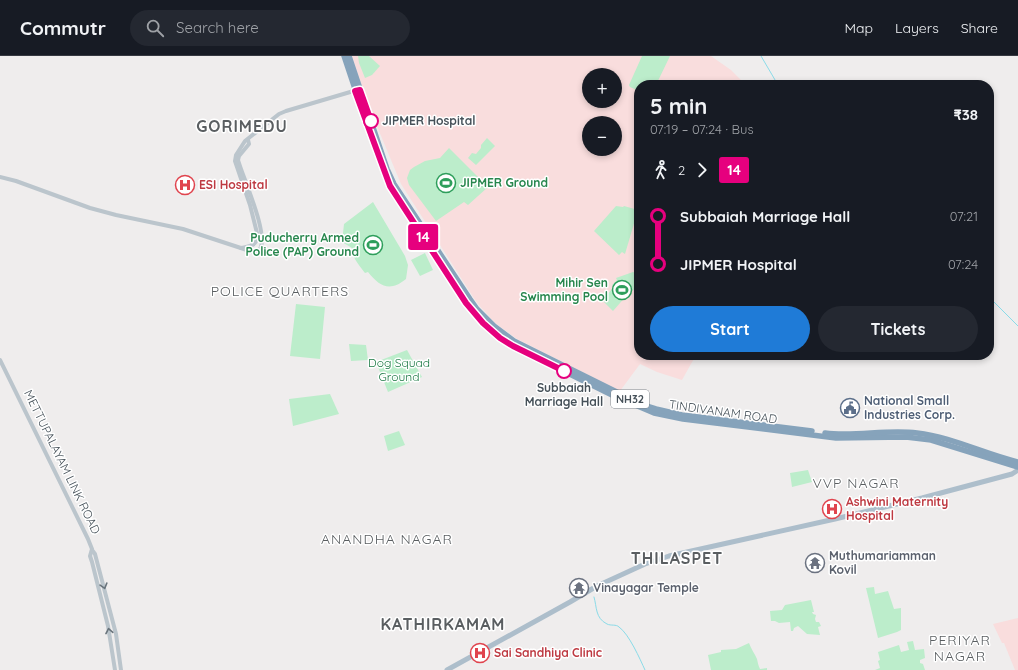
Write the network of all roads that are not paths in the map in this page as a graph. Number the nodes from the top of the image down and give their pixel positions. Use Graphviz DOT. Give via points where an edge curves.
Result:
graph roads {
  1 [pos="344,56"];
  2 [pos="349,56"];
  3 [pos="357,90"];
  4 [pos="248,140"];
  5 [pos="0,176"];
  6 [pos="431,246"];
  7 [pos="240,248"];
  8 [pos="0,360"];
  9 [pos="1018,462"];
  10 [pos="1017,470"];
  11 [pos="92,549"];
  12 [pos="115,670"];
  13 [pos="121,670"];
  14 [pos="447,670"];
  1 -- 3 [label="highway, TINDIVANAM ROAD / NH32"];
  2 -- 3 [label="highway, TINDIVANAM ROAD / NH32"];
  3 -- 4 [label="street" via="286,111 272,119"];
  3 -- 6 [label="highway, TINDIVANAM ROAD / NH32" via="394,184"];
  3 -- 6 [label="highway, TINDIVANAM ROAD / NH32" via="390,186"];
  4 -- 7 [label="street" via="238,152 235,161 258,237 253,246"];
  4 -- 7 [label="street" via="249,144 238,160 256,211 263,243 260,249 254,252"];
  5 -- 7 [label="street" via="90,208 183,229"];
  6 -- 9 [label="highway, NH32" via="477,309 503,334 615,392 656,410 829,434 925,434"];
  6 -- 10 [label="highway, TINDIVANAM ROAD / NH32" via="466,303 500,338 647,411 683,419 836,438 931,440"];
  8 -- 11 [label="street, METTUPALAYAM LINK ROAD"];
  10 -- 14 [label="main road" via="922,498 669,556 645,564 597,586"];
  12 -- 11 [label="street, METTUPALAYAM LINK ROAD, one-way" via="108,626 90,556"];
  11 -- 13 [label="street, one-way" via="116,634"];
}
